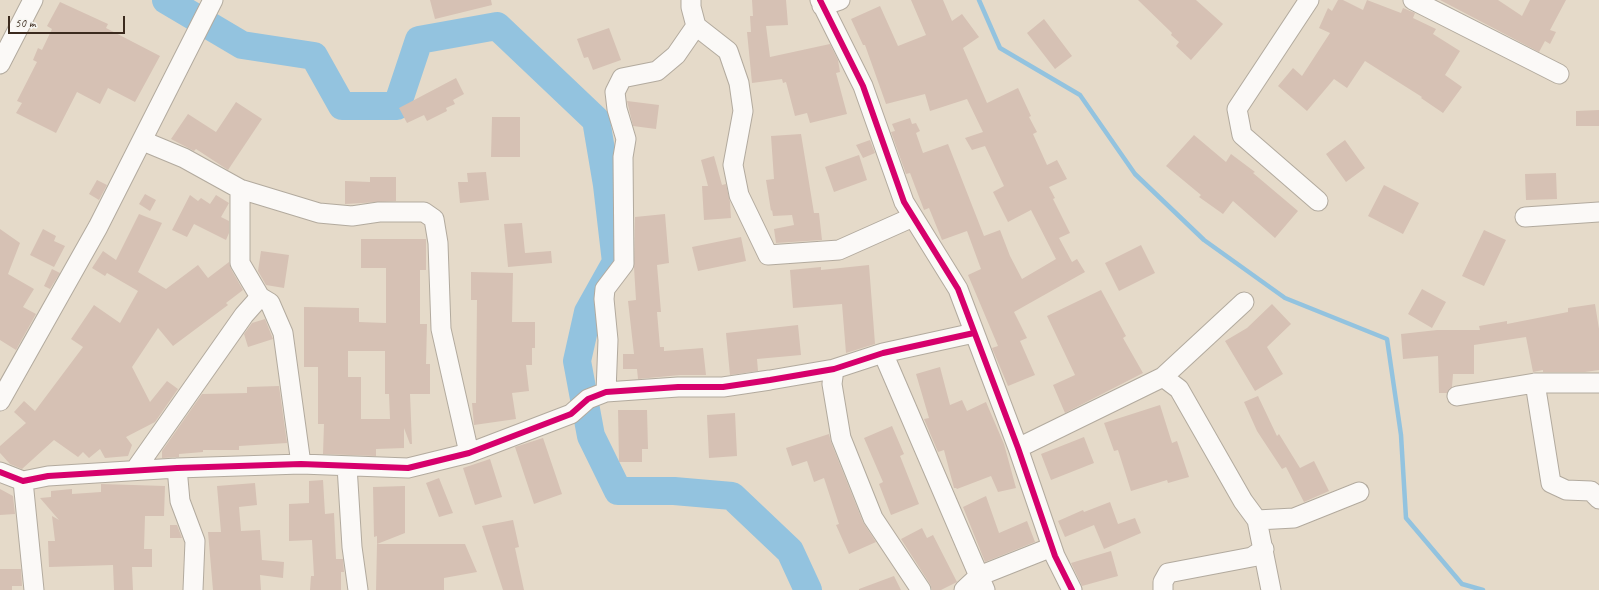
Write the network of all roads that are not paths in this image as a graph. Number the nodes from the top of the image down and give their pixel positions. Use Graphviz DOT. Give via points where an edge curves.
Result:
graph roads {
  1 [pos="33,0"];
  2 [pos="213,0"];
  3 [pos="691,0"];
  4 [pos="840,0"];
  5 [pos="1309,0"];
  6 [pos="1413,0"];
  7 [pos="821,3"];
  8 [pos="696,26"];
  9 [pos="0,64"];
  10 [pos="1559,74"];
  11 [pos="143,141"];
  12 [pos="240,189"];
  13 [pos="1318,201"];
  14 [pos="1599,212"];
  15 [pos="913,217"];
  16 [pos="1525,217"];
  17 [pos="260,297"];
  18 [pos="1244,302"];
  19 [pos="974,333"];
  20 [pos="883,353"];
  21 [pos="834,369"];
  22 [pos="1162,377"];
  23 [pos="1535,383"];
  24 [pos="1599,383"];
  25 [pos="606,392"];
  26 [pos="1457,396"];
  27 [pos="0,401"];
  28 [pos="1018,448"];
  29 [pos="469,453"];
  30 [pos="301,464"];
  31 [pos="346,466"];
  32 [pos="177,468"];
  33 [pos="134,470"];
  34 [pos="0,472"];
  35 [pos="23,481"];
  36 [pos="1358,492"];
  37 [pos="1599,499"];
  38 [pos="1257,520"];
  39 [pos="1052,547"];
  40 [pos="1264,549"];
  41 [pos="982,583"];
  42 [pos="34,590"];
  43 [pos="193,590"];
  44 [pos="358,590"];
  45 [pos="921,590"];
  46 [pos="964,590"];
  47 [pos="1072,590"];
  48 [pos="1163,590"];
  49 [pos="1271,590"];
  1 -- 9 [label="street"];
  2 -- 11 [label="street"];
  3 -- 8 [label="street"];
  4 -- 7 [label="street"];
  5 -- 13 [label="street" via="1236,109 1242,135"];
  6 -- 10 [label="street"];
  7 -- 15 [label="street" via="863,86 904,202"];
  8 -- 15 [label="street" via="728,51 743,111 733,164 738,195 768,255 839,250"];
  8 -- 25 [label="street" via="676,55 657,71 622,78 615,92 626,139 623,157 624,264 605,289 608,340"];
  11 -- 12 [label="street" via="184,158"];
  11 -- 27 [label="street" via="95,234"];
  12 -- 17 [label="street" via="240,264"];
  12 -- 29 [label="street" via="319,213 352,216 379,212 424,212 434,218 438,243 441,329"];
  14 -- 16 [label="street"];
  15 -- 19 [label="street" via="958,288"];
  17 -- 30 [label="street" via="270,303 283,333"];
  17 -- 33 [label="street" via="244,315"];
  18 -- 22 [label="street"];
  19 -- 20 [label="street"];
  19 -- 28 [label="street"];
  20 -- 21 [label="street"];
  20 -- 41 [label="street"];
  21 -- 25 [label="street" via="723,387"];
  21 -- 45 [label="street" via="832,384 841,438 873,518"];
  22 -- 28 [label="street"];
  22 -- 38 [label="street" via="1179,388"];
  23 -- 24 [label="street"];
  23 -- 26 [label="street"];
  23 -- 37 [label="street" via="1551,483 1566,490 1591,491"];
  25 -- 29 [label="street" via="588,399 571,414"];
  28 -- 39 [label="street"];
  29 -- 31 [label="street" via="408,468"];
  30 -- 31 [label="street"];
  30 -- 32 [label="street"];
  31 -- 44 [label="street"];
  32 -- 33 [label="street"];
  32 -- 43 [label="street" via="180,501 195,541"];
  33 -- 35 [label="street" via="48,476"];
  34 -- 35 [label="street"];
  35 -- 42 [label="street"];
  36 -- 38 [label="street" via="1294,518"];
  38 -- 40 [label="street"];
  39 -- 41 [label="street"];
  39 -- 47 [label="street"];
  40 -- 48 [label="street" via="1252,557 1168,574 1163,582"];
  40 -- 49 [label="street"];
  41 -- 46 [label="street"];
}
